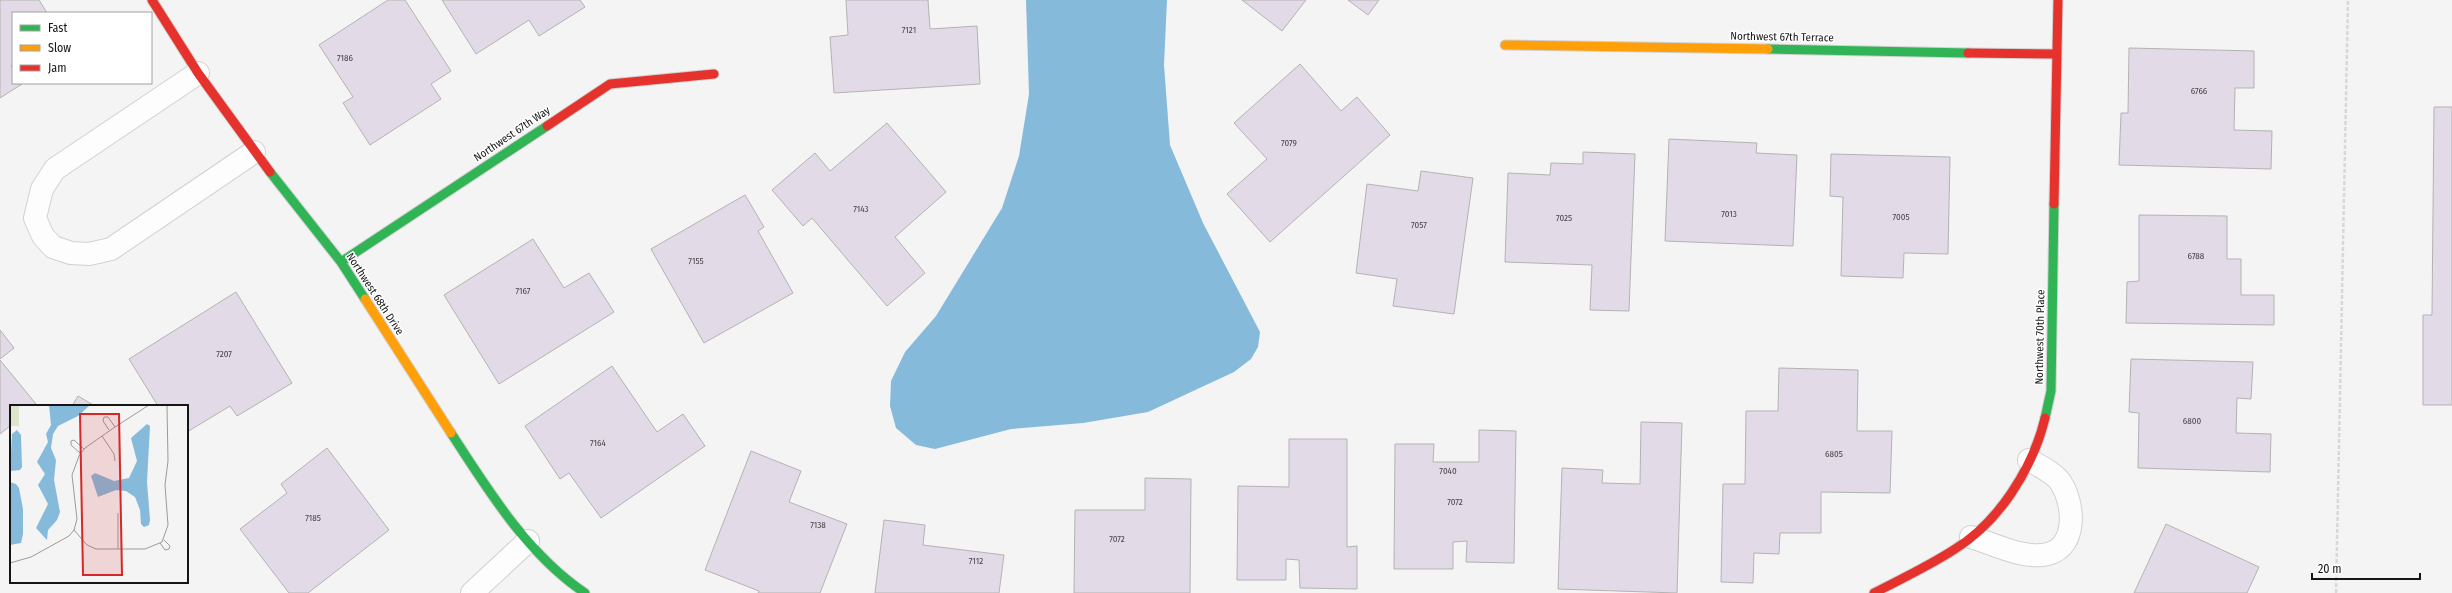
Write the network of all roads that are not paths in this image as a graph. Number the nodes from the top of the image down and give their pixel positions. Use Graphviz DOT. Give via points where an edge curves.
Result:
graph roads {
  1 [pos="152,0"];
  2 [pos="2058,0"];
  3 [pos="1506,44"];
  4 [pos="2057,54"];
  5 [pos="198,73"];
  6 [pos="714,74"];
  7 [pos="254,152"];
  8 [pos="341,262"];
  9 [pos="2029,460"];
  10 [pos="1971,537"];
  11 [pos="528,541"];
  12 [pos="472,593"];
  13 [pos="585,593"];
  14 [pos="1874,593"];
  1 -- 5 [label="street, Northwest 68th Drive"];
  2 -- 4 [label="street, Northwest 70th Place"];
  3 -- 4 [label="street, Northwest 67th Terrace"];
  4 -- 9 [label="street, Northwest 70th Place" via="2051,391 2039,443"];
  5 -- 7 [label="street, Northwest 68th Drive"];
  5 -- 7 [label="street" via="55,169 42,189 35,218 43,236 53,246 70,253 89,254 111,249"];
  6 -- 8 [label="street, Northwest 67th Way" via="610,84"];
  7 -- 8 [label="street, Northwest 68th Drive"];
  8 -- 11 [label="street, Northwest 68th Drive" via="462,450 513,524"];
  9 -- 10 [label="street, Northwest 70th Place" via="1992,521"];
  9 -- 10 [label="street" via="2061,482 2069,499 2070,531 2061,546 2049,554 2032,554 2013,551"];
  10 -- 14 [label="street, Northwest 70th Place" via="1956,549"];
  11 -- 12 [label="street"];
  11 -- 13 [label="street, Northwest 68th Drive" via="561,577"];
}
